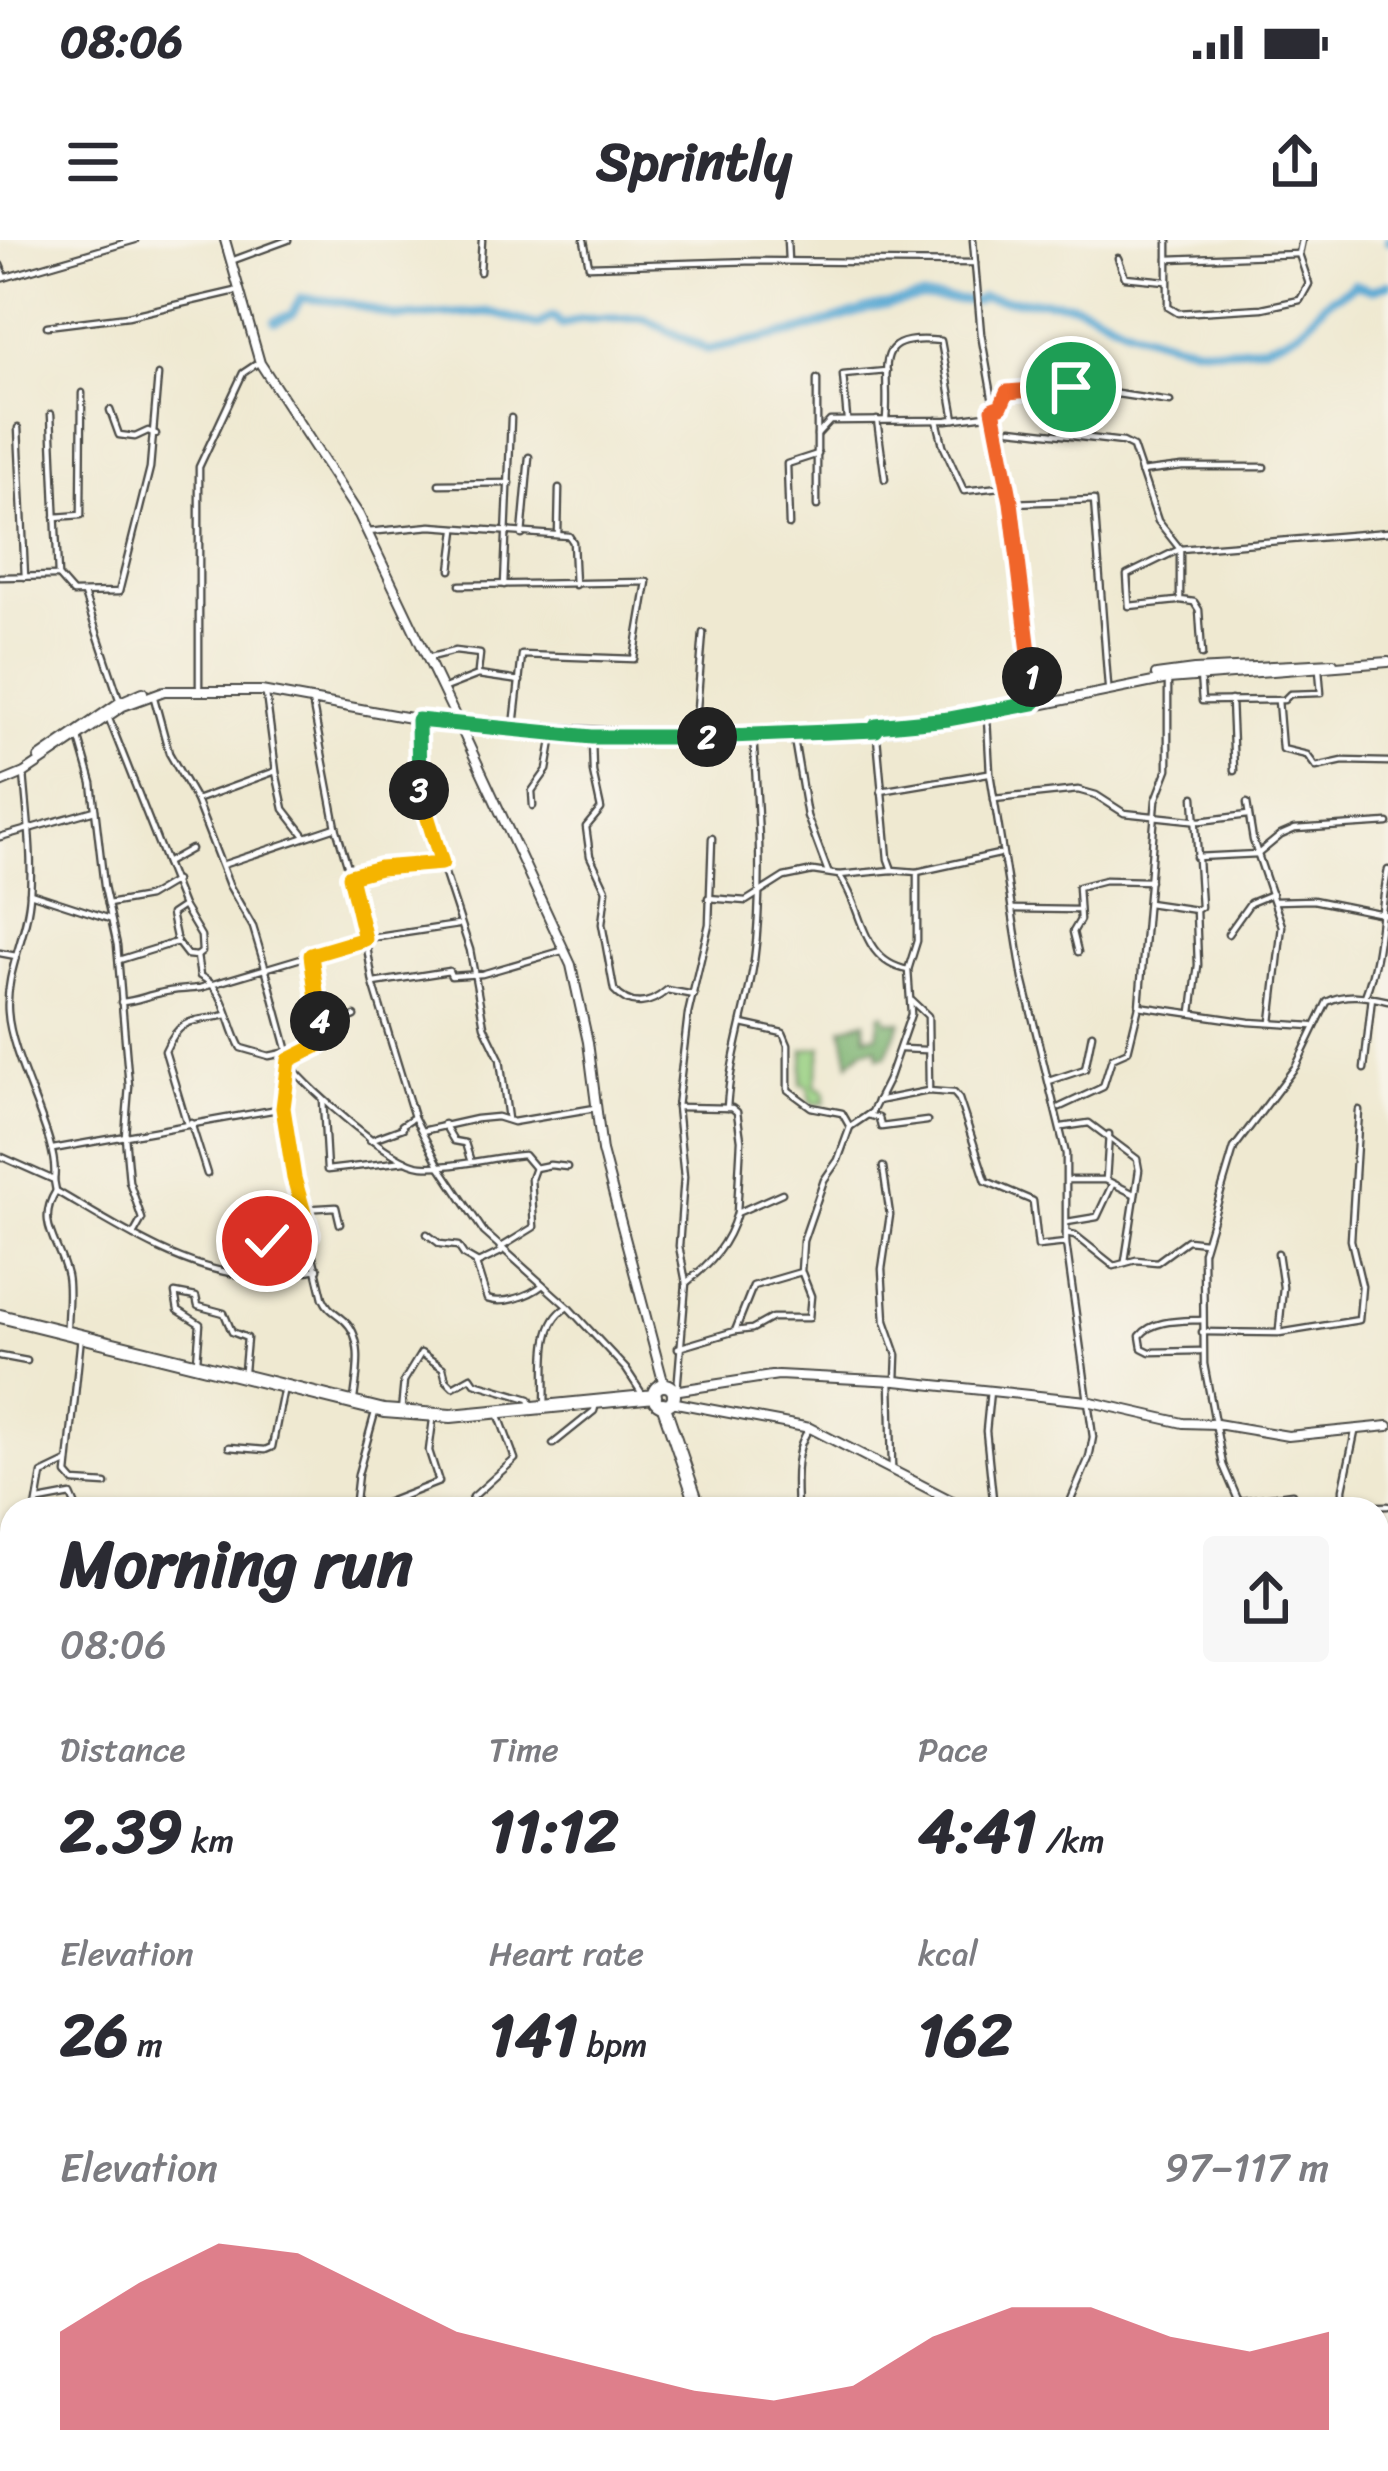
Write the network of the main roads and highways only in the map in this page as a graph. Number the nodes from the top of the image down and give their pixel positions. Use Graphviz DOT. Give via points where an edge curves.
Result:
graph roads {
  1 [pos="0,1316"];
  2 [pos="695,1497"];
  1 -- 2 [label="main road" via="400,1413 498,1413 664,1396"];
}
